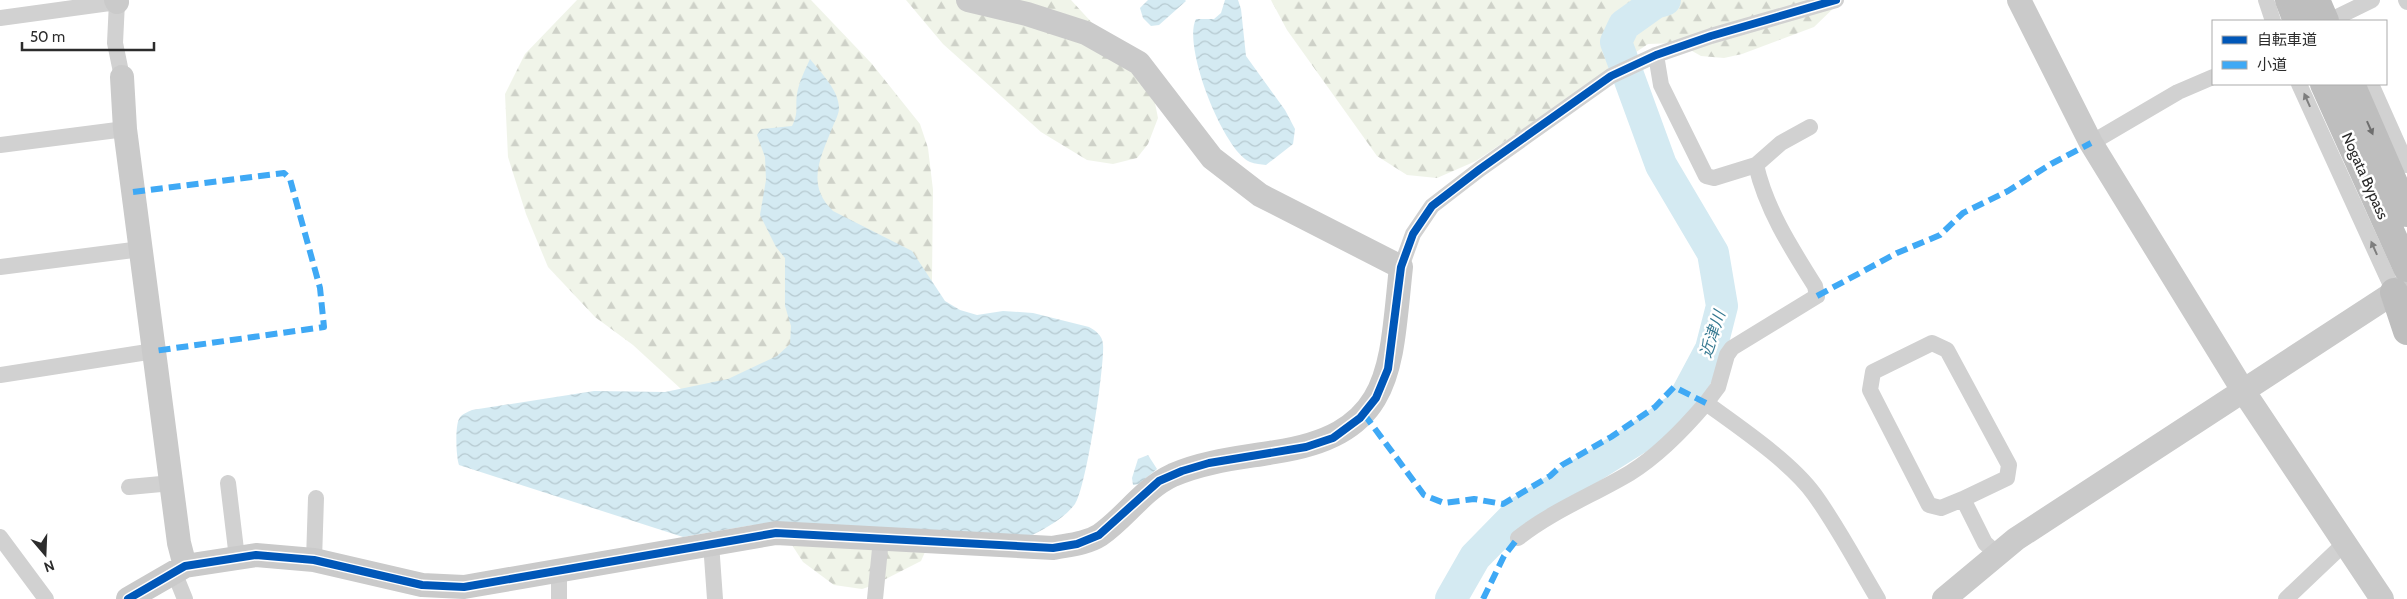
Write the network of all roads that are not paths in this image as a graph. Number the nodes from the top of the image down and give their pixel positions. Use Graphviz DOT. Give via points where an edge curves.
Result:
graph roads {
  1 [pos="968,0"];
  2 [pos="1836,0"];
  3 [pos="2019,0"];
  4 [pos="2266,0"];
  5 [pos="2289,0"];
  6 [pos="2316,0"];
  7 [pos="2372,0"];
  8 [pos="116,1"];
  9 [pos="2339,14"];
  10 [pos="0,18"];
  11 [pos="2273,20"];
  12 [pos="2297,20"];
  13 [pos="1656,55"];
  14 [pos="122,77"];
  15 [pos="2212,77"];
  16 [pos="2299,85"];
  17 [pos="2324,85"];
  18 [pos="2351,85"];
  19 [pos="2371,85"];
  20 [pos="1810,127"];
  21 [pos="125,129"];
  22 [pos="2091,143"];
  23 [pos="0,145"];
  24 [pos="1756,165"];
  25 [pos="2407,165"];
  26 [pos="2407,213"];
  27 [pos="141,249"];
  28 [pos="0,267"];
  29 [pos="1402,267"];
  30 [pos="2407,268"];
  31 [pos="2400,288"];
  32 [pos="2407,331"];
  33 [pos="154,351"];
  34 [pos="0,375"];
  35 [pos="2244,392"];
  36 [pos="1706,403"];
  37 [pos="172,483"];
  38 [pos="228,483"];
  39 [pos="129,487"];
  40 [pos="316,498"];
  41 [pos="1963,499"];
  42 [pos="0,536"];
  43 [pos="1518,538"];
  44 [pos="880,539"];
  45 [pos="711,543"];
  46 [pos="2346,543"];
  47 [pos="1997,554"];
  48 [pos="237,558"];
  49 [pos="314,560"];
  50 [pos="180,569"];
  51 [pos="559,571"];
  52 [pos="463,593"];
  53 [pos="46,599"];
  54 [pos="128,599"];
  55 [pos="185,599"];
  56 [pos="559,599"];
  57 [pos="715,599"];
  58 [pos="875,599"];
  59 [pos="1878,599"];
  60 [pos="1944,599"];
  61 [pos="2286,599"];
  62 [pos="2382,599"];
  1 -- 29 [label="street" via="1086,33 1139,63 1212,158 1260,194"];
  2 -- 13 [label="street"];
  3 -- 22 [label="street"];
  4 -- 11 [label="street"];
  5 -- 12 [label="highway"];
  6 -- 9 [label="highway"];
  7 -- 9 [label="street"];
  8 -- 10 [label="street"];
  8 -- 14 [label="street" via="115,43"];
  13 -- 24 [label="street" via="1661,85 1706,176 1714,178"];
  13 -- 29 [label="street" via="1611,76 1432,206 1413,234"];
  14 -- 21 [label="street"];
  15 -- 22 [label="street" via="2178,92"];
  31 -- 16 [label="street, one-way"];
  17 -- 30 [label="highway, Nogata Bypass"];
  18 -- 26 [label="highway, Nogata Bypass, one-way"];
  19 -- 25 [label="street"];
  20 -- 24 [label="street" via="1781,143"];
  21 -- 23 [label="street"];
  21 -- 27 [label="street"];
  22 -- 35 [label="street"];
  24 -- 36 [label="street" via="1783,235 1815,286 1817,296 1732,348 1718,386"];
  27 -- 28 [label="street"];
  27 -- 33 [label="street"];
  29 -- 44 [label="street" via="1388,369 1376,398 1360,418 1333,438 1306,447 1208,463 1182,471 1159,481 1099,535 1077,544 1053,548"];
  31 -- 32 [label="highway"];
  31 -- 35 [label="street"];
  33 -- 34 [label="street"];
  33 -- 37 [label="street"];
  35 -- 46 [label="street"];
  35 -- 47 [label="street"];
  36 -- 43 [label="street" via="1681,431 1630,472 1536,524"];
  36 -- 59 [label="street" via="1756,440 1814,493"];
  37 -- 39 [label="street"];
  37 -- 50 [label="street"];
  38 -- 48 [label="street"];
  40 -- 49 [label="street"];
  41 -- 41 [label="street" via="2007,478 2009,465 1947,350 1932,343 1873,372 1870,390 1930,505 1941,508"];
  41 -- 47 [label="street" via="1984,543"];
  42 -- 53 [label="street"];
  44 -- 45 [label="street" via="776,533"];
  44 -- 58 [label="street"];
  45 -- 51 [label="street"];
  45 -- 57 [label="street"];
  46 -- 61 [label="street"];
  46 -- 62 [label="street"];
  47 -- 60 [label="street"];
  48 -- 49 [label="street" via="256,555"];
  48 -- 50 [label="street"];
  49 -- 52 [label="street"];
  50 -- 54 [label="street"];
  50 -- 55 [label="street"];
  51 -- 52 [label="street"];
  51 -- 56 [label="street"];
}
